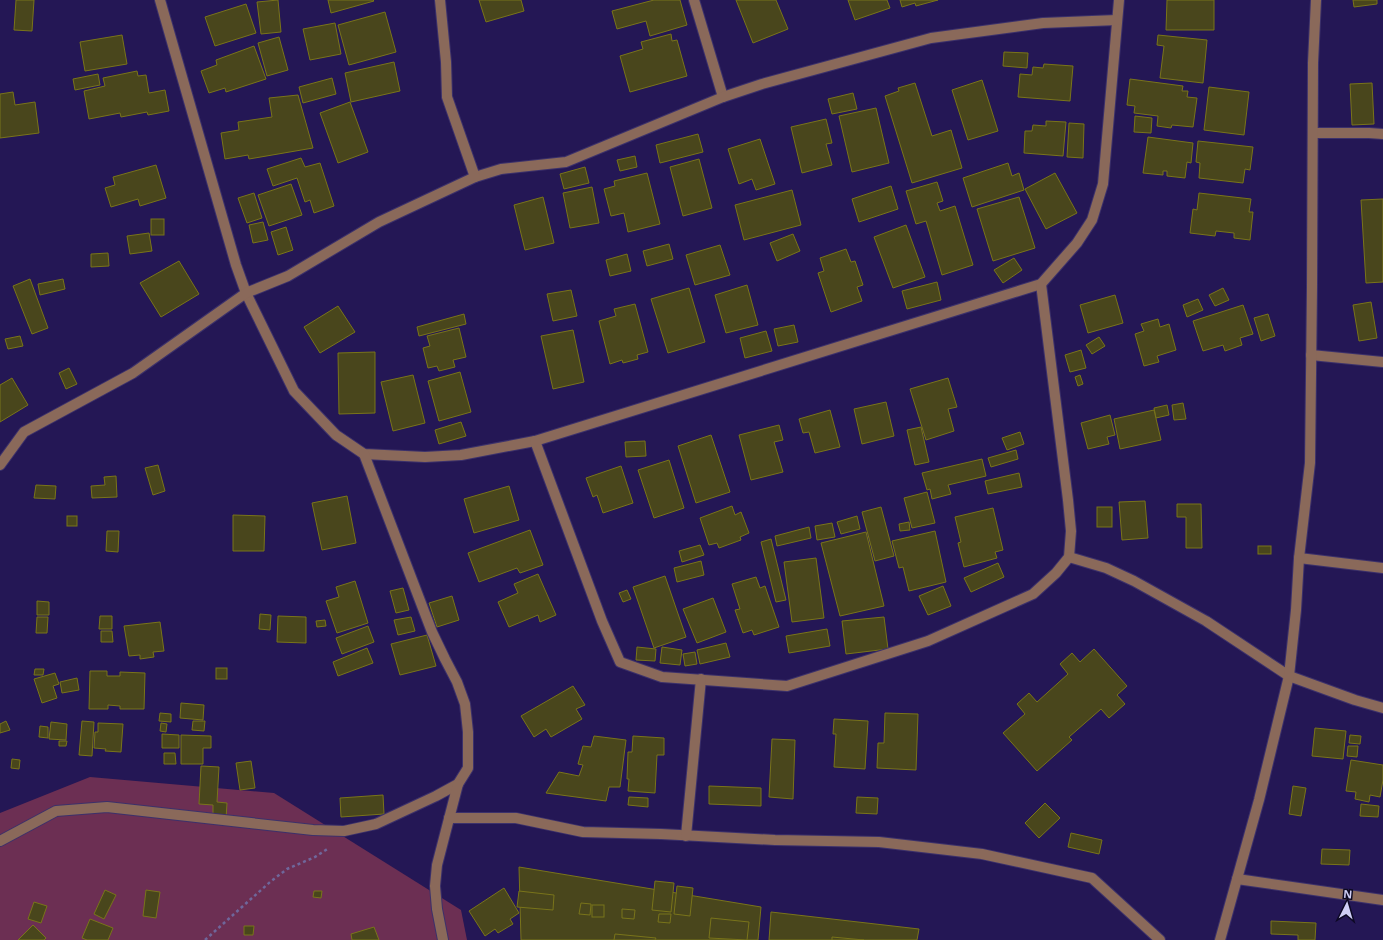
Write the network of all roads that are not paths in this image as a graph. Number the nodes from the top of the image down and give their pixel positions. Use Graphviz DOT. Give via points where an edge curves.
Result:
graph roads {
  1 [pos="160,0"];
  2 [pos="440,0"];
  3 [pos="694,0"];
  4 [pos="1119,0"];
  5 [pos="1316,0"];
  6 [pos="1117,20"];
  7 [pos="723,97"];
  8 [pos="1313,133"];
  9 [pos="1383,134"];
  10 [pos="475,177"];
  11 [pos="1041,284"];
  12 [pos="246,293"];
  13 [pos="1311,355"];
  14 [pos="1383,362"];
  15 [pos="535,442"];
  16 [pos="364,454"];
  17 [pos="0,464"];
  18 [pos="1069,557"];
  19 [pos="1299,558"];
  20 [pos="1383,568"];
  21 [pos="1289,676"];
  22 [pos="701,680"];
  23 [pos="1383,708"];
  24 [pos="458,784"];
  25 [pos="449,818"];
  26 [pos="686,836"];
  27 [pos="0,841"];
  28 [pos="1237,879"];
  29 [pos="1383,900"];
  30 [pos="443,940"];
  31 [pos="1160,940"];
  32 [pos="1220,940"];
  1 -- 12 [label="street"];
  2 -- 10 [label="street" via="448,97"];
  3 -- 7 [label="street"];
  4 -- 6 [label="street"];
  5 -- 8 [label="street"];
  6 -- 7 [label="street" via="1043,23 931,38"];
  6 -- 11 [label="street" via="1103,184 1092,220 1077,243"];
  7 -- 10 [label="street" via="566,162 501,169"];
  8 -- 9 [label="street"];
  8 -- 13 [label="street"];
  10 -- 12 [label="street" via="379,222 288,276"];
  11 -- 15 [label="street"];
  11 -- 18 [label="street" via="1068,500 1071,531"];
  12 -- 16 [label="street" via="294,391 336,435"];
  12 -- 17 [label="street" via="132,372 24,432"];
  13 -- 14 [label="street"];
  13 -- 19 [label="street" via="1310,463"];
  15 -- 16 [label="street" via="461,455 425,457"];
  15 -- 22 [label="street" via="602,621 620,662 662,677"];
  16 -- 24 [label="street" via="432,632 457,682 464,704 468,732 468,768"];
  18 -- 21 [label="street" via="1106,568 1134,581 1206,621"];
  18 -- 22 [label="street" via="1033,594 928,641 787,686"];
  19 -- 20 [label="street"];
  19 -- 21 [label="street"];
  21 -- 23 [label="street"];
  21 -- 28 [label="street"];
  22 -- 26 [label="street"];
  24 -- 25 [label="street"];
  24 -- 27 [label="street" via="376,824 344,831 313,830 107,807 56,811"];
  25 -- 26 [label="street" via="516,818 583,832"];
  25 -- 30 [label="street" via="437,865 435,886"];
  26 -- 31 [label="street" via="879,842 982,854 1092,878"];
  28 -- 29 [label="street"];
  28 -- 32 [label="street"];
}
